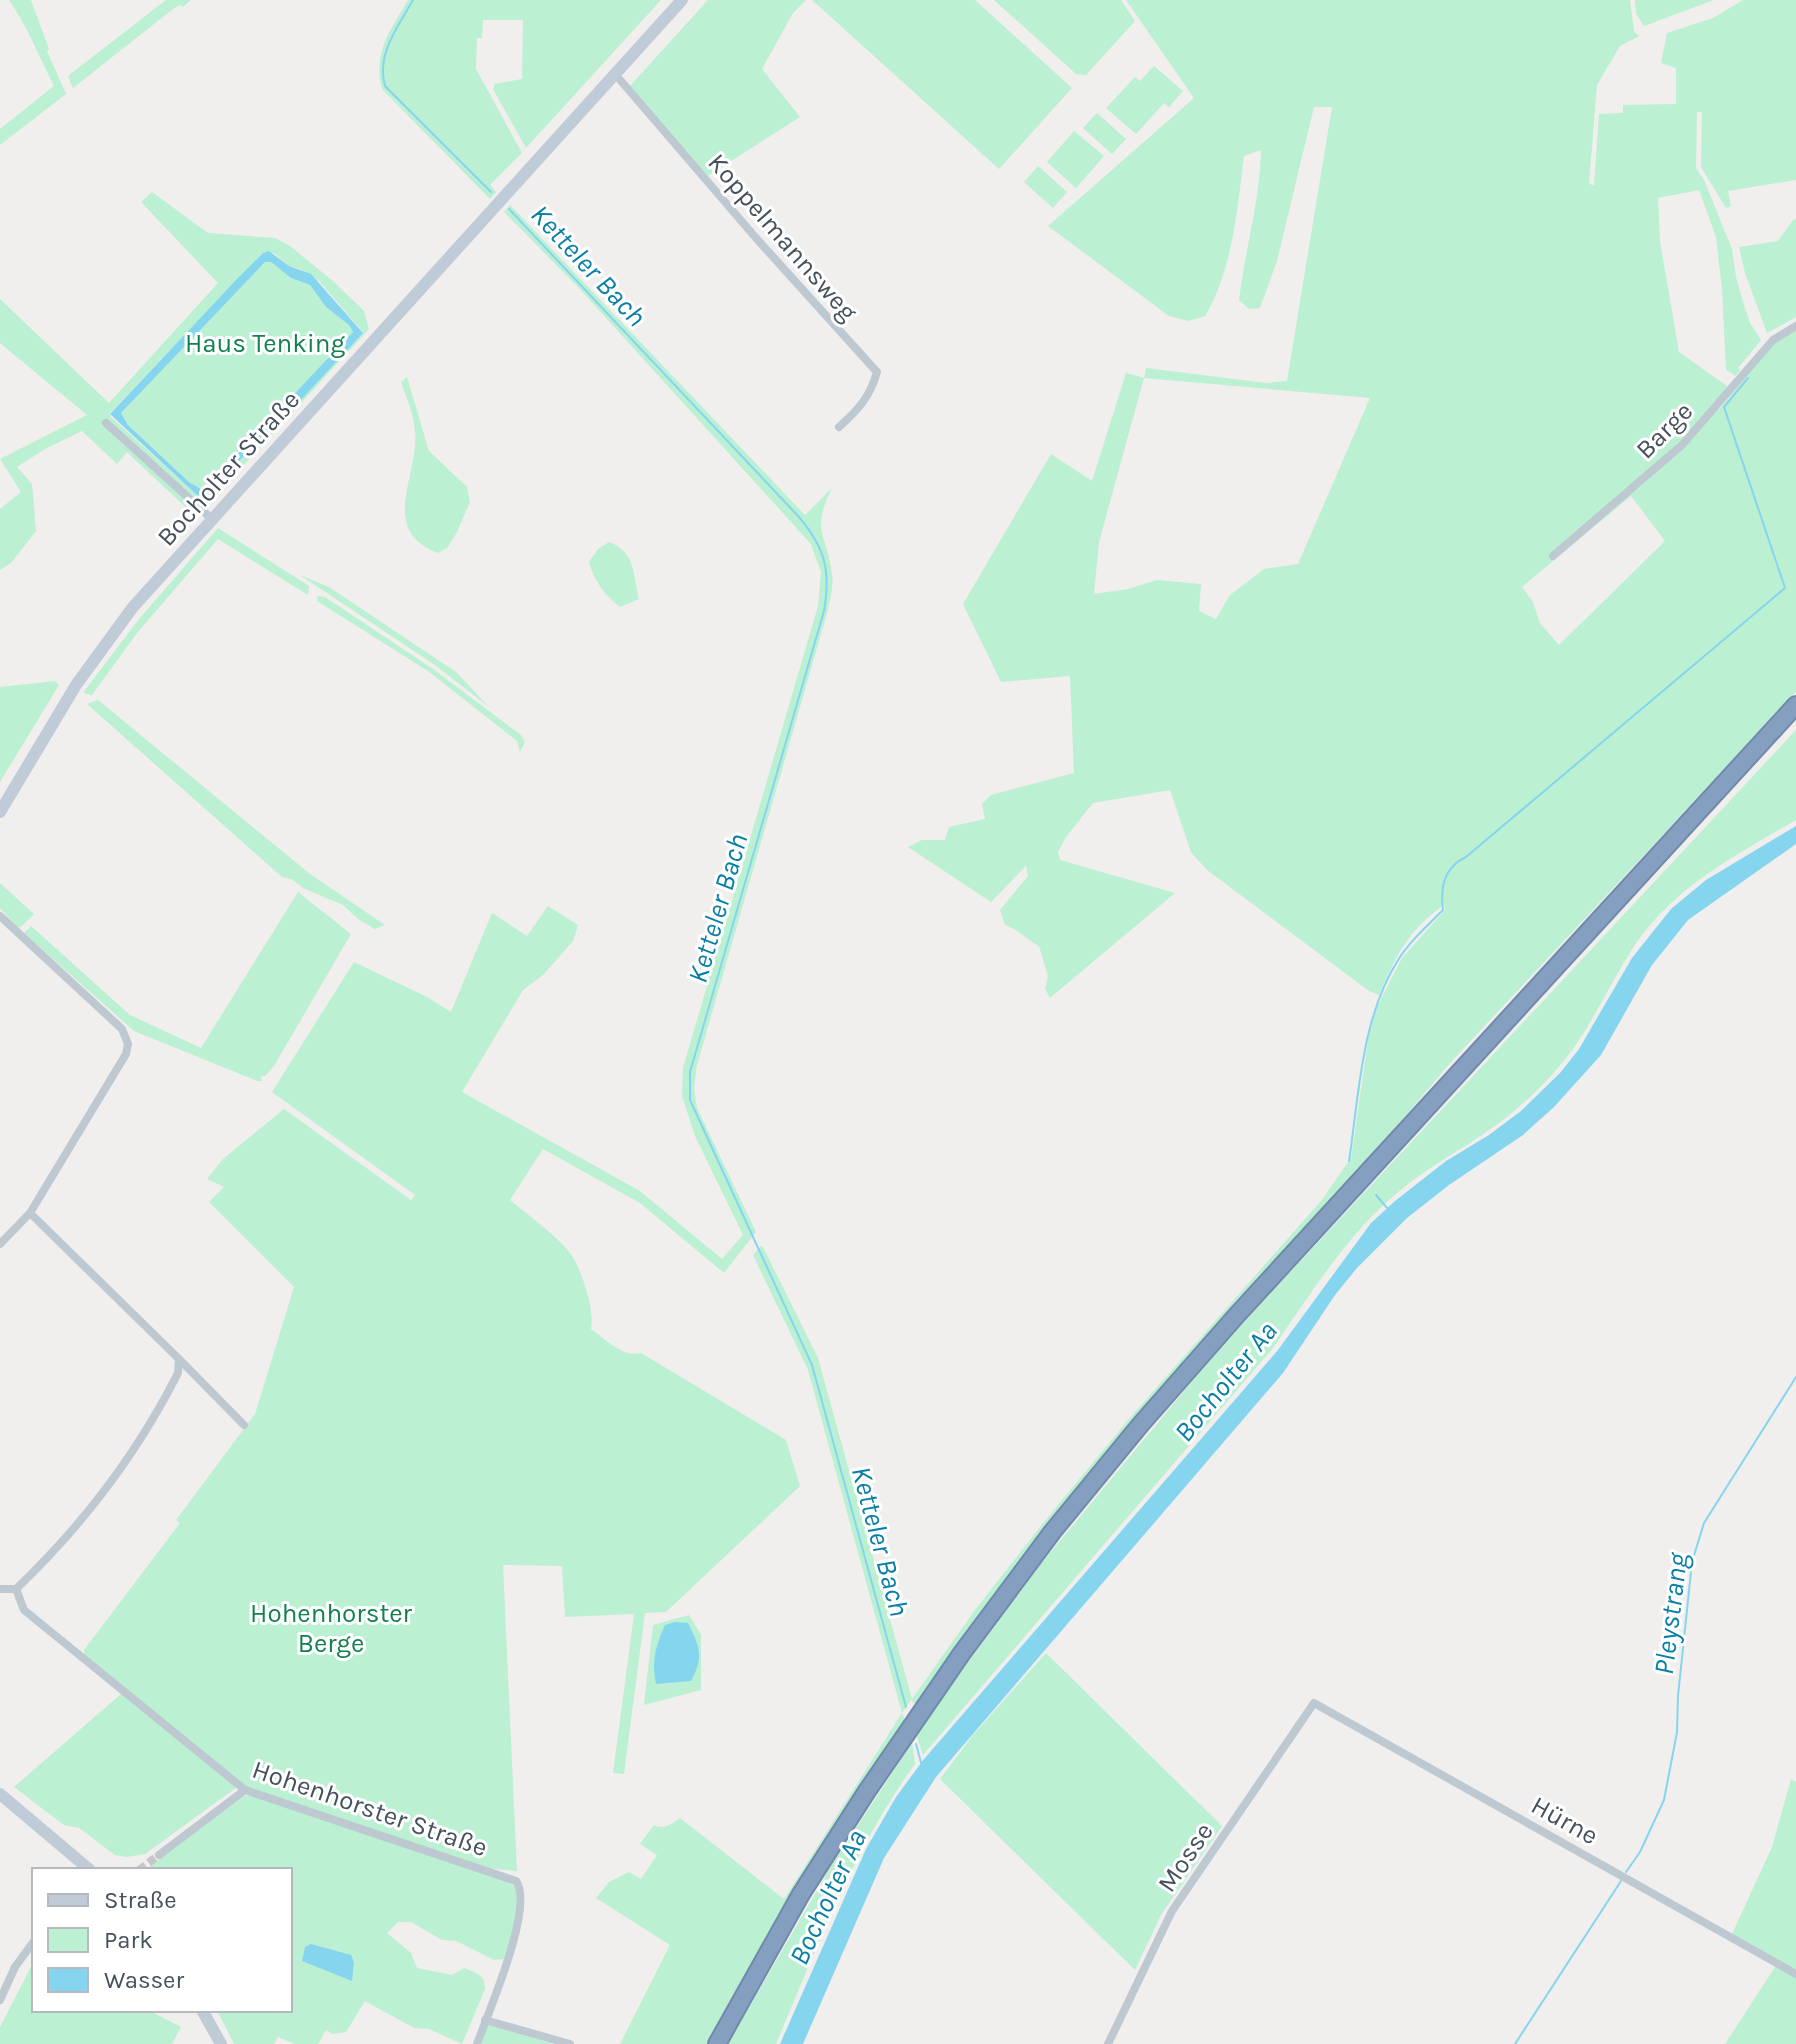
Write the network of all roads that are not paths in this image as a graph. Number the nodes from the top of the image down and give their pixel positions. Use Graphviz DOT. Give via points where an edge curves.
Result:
graph roads {
  1 [pos="682,0"];
  2 [pos="615,74"];
  3 [pos="1796,326"];
  4 [pos="106,423"];
  5 [pos="839,427"];
  6 [pos="212,519"];
  7 [pos="1553,556"];
  8 [pos="1796,705"];
  9 [pos="1796,715"];
  10 [pos="0,812"];
  11 [pos="0,916"];
  12 [pos="30,1213"];
  13 [pos="0,1244"];
  14 [pos="179,1359"];
  15 [pos="244,1425"];
  16 [pos="0,1589"];
  17 [pos="16,1589"];
  18 [pos="1314,1703"];
  19 [pos="245,1790"];
  20 [pos="0,1794"];
  21 [pos="159,1855"];
  22 [pos="88,1868"];
  23 [pos="32,1944"];
  24 [pos="32,1949"];
  25 [pos="25,1954"];
  26 [pos="1796,1974"];
  27 [pos="0,2000"];
  28 [pos="203,2012"];
  29 [pos="485,2020"];
  30 [pos="221,2044"];
  31 [pos="477,2044"];
  32 [pos="570,2044"];
  33 [pos="717,2044"];
  34 [pos="723,2044"];
  35 [pos="1108,2044"];
  1 -- 2 [label="main road, Bocholter Straße"];
  2 -- 5 [label="street, Koppelmannsweg" via="877,372 863,406"];
  2 -- 6 [label="main road, Bocholter Straße"];
  3 -- 7 [label="street, Barge" via="1773,340 1682,445"];
  4 -- 6 [label="street"];
  6 -- 10 [label="main road, Bocholter Straße" via="103,647"];
  8 -- 33 [label="highway" via="1236,1316 1053,1531 867,1791 801,1894"];
  9 -- 34 [label="highway" via="1241,1319 1059,1534 966,1656 874,1791"];
  11 -- 12 [label="street" via="122,1029 128,1044"];
  12 -- 13 [label="street"];
  12 -- 14 [label="street"];
  14 -- 15 [label="street"];
  14 -- 17 [label="street" via="178,1373 134,1449 76,1526"];
  16 -- 17 [label="street"];
  17 -- 19 [label="street, Hohenhorster Straße" via="24,1610"];
  18 -- 26 [label="street, Hürne"];
  18 -- 35 [label="street, Mosse" via="1172,1911"];
  19 -- 21 [label="street"];
  19 -- 29 [label="street, Hohenhorster Straße" via="516,1881 520,1921"];
  20 -- 22 [label="main road"];
  23 -- 25 [label="street"];
  24 -- 25 [label="street"];
  25 -- 27 [label="street"];
  28 -- 30 [label="main road"];
  29 -- 31 [label="street, Hohenhorster Straße"];
  29 -- 32 [label="street"];
}
